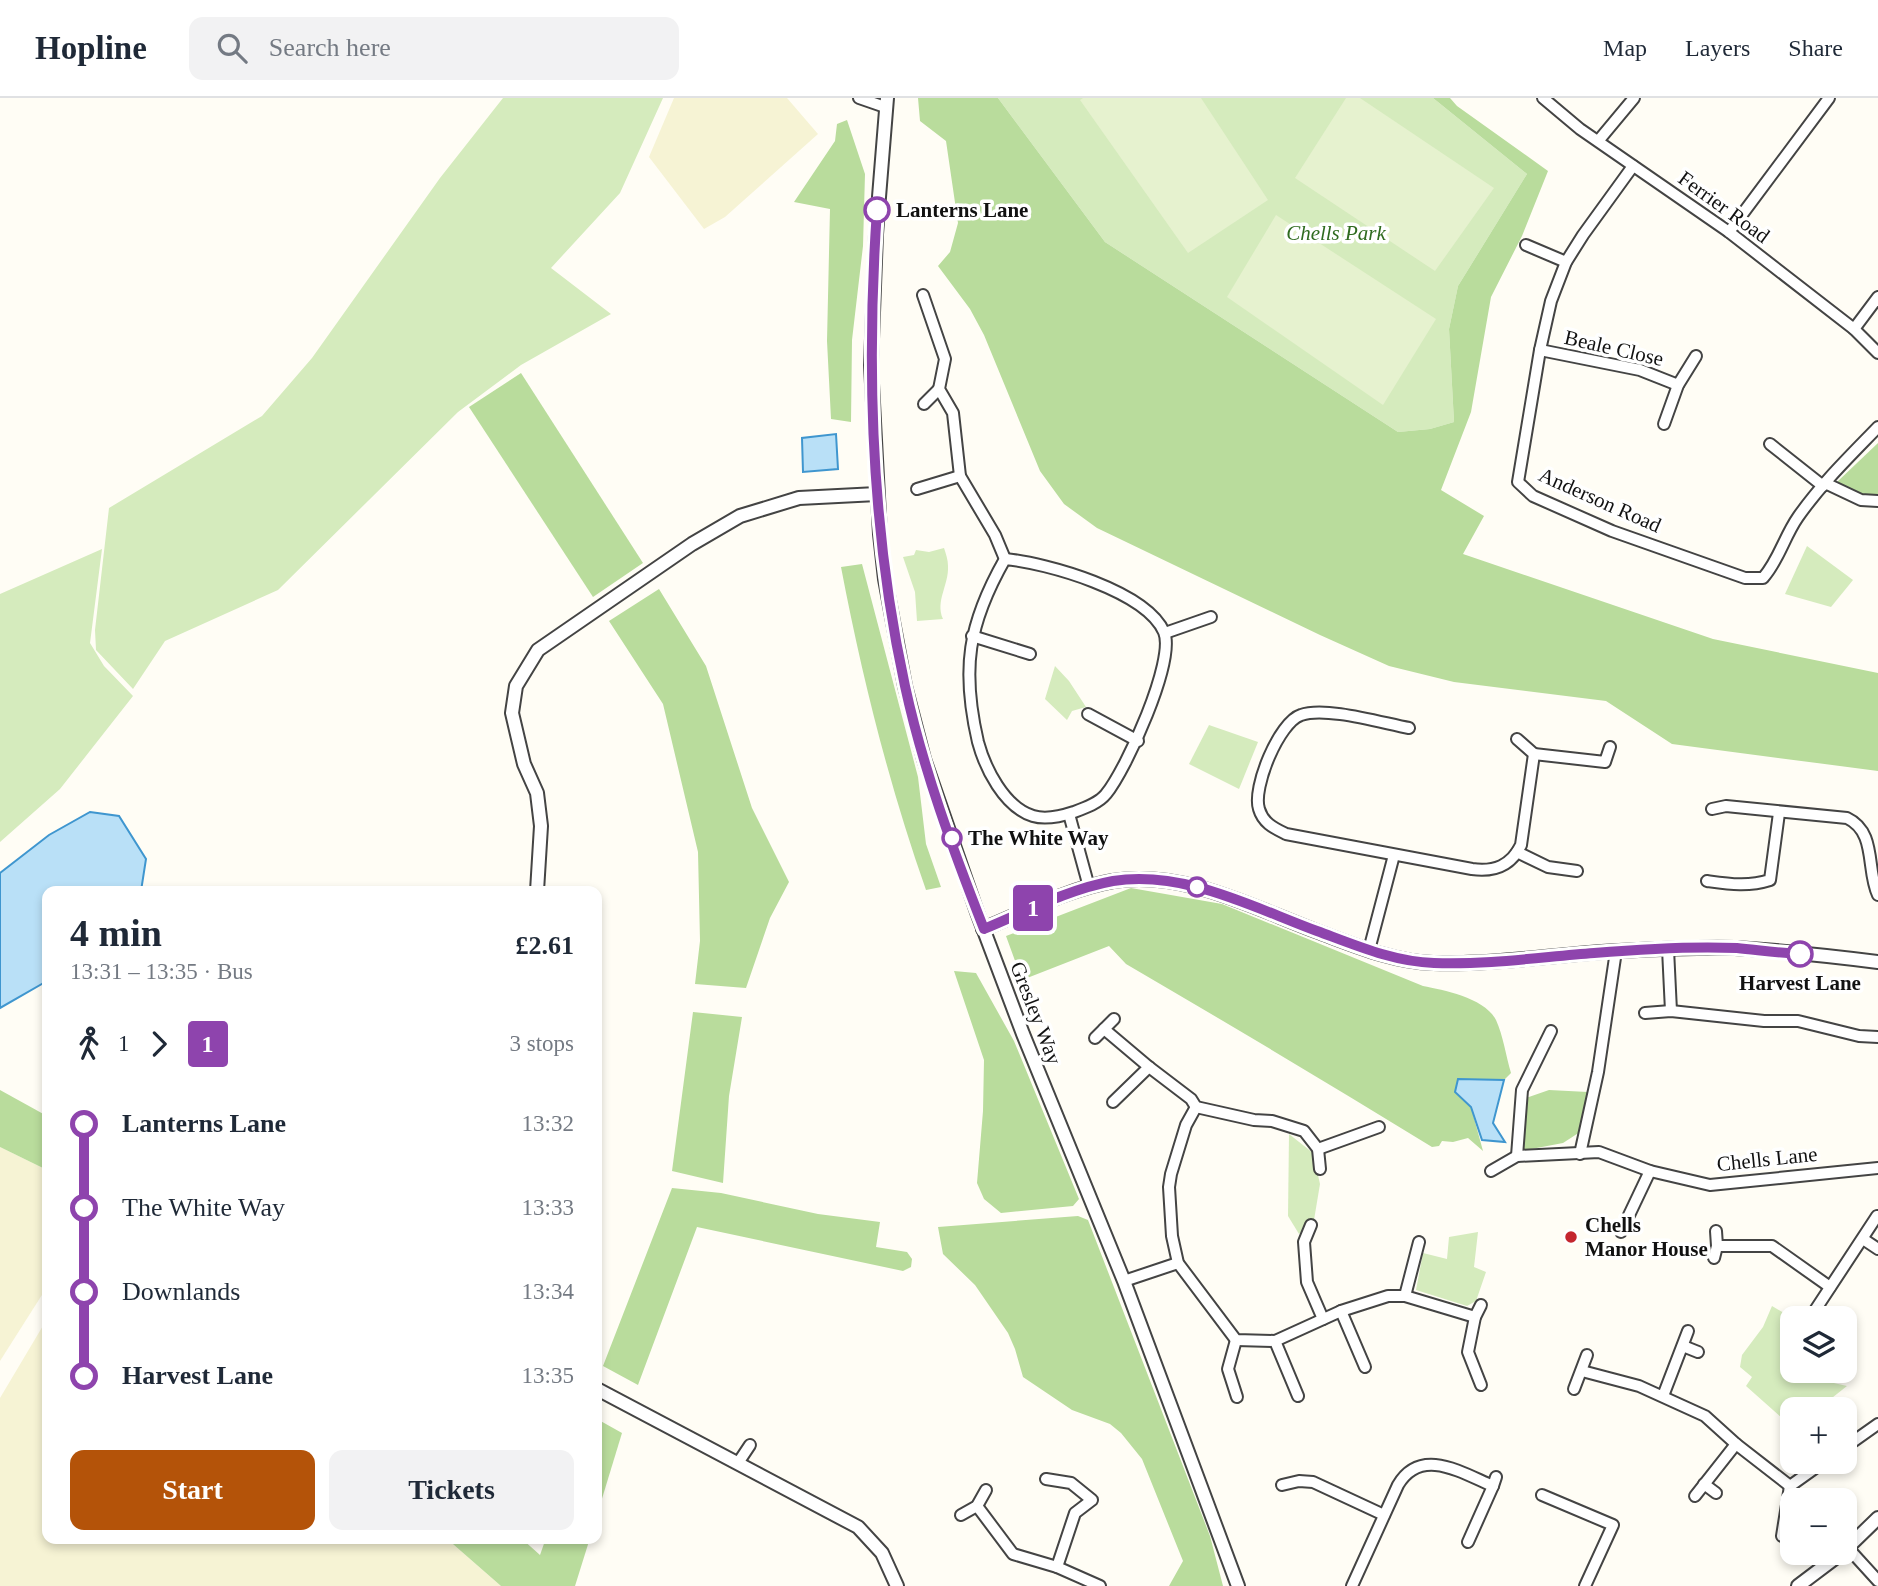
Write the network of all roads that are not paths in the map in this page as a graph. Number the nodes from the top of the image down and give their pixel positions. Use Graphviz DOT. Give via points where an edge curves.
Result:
graph roads {
  1 [pos="859,98"];
  2 [pos="1543,98"];
  3 [pos="1634,98"];
  4 [pos="1829,98"];
  5 [pos="886,103"];
  6 [pos="1599,140"];
  7 [pos="1633,166"];
  8 [pos="1729,232"];
  9 [pos="1525,245"];
  10 [pos="1566,262"];
  11 [pos="923,295"];
  12 [pos="1878,297"];
  13 [pos="942,307"];
  14 [pos="930,312"];
  15 [pos="1854,329"];
  16 [pos="1540,350"];
  17 [pos="1878,353"];
  18 [pos="1696,356"];
  19 [pos="1678,385"];
  20 [pos="939,390"];
  21 [pos="924,404"];
  22 [pos="1664,424"];
  23 [pos="1878,427"];
  24 [pos="1770,444"];
  25 [pos="960,476"];
  26 [pos="1824,485"];
  27 [pos="917,489"];
  28 [pos="877,494"];
  29 [pos="1878,501"];
  30 [pos="1005,559"];
  31 [pos="1211,617"];
  32 [pos="1165,633"];
  33 [pos="972,636"];
  34 [pos="1030,654"];
  35 [pos="1088,714"];
  36 [pos="1409,728"];
  37 [pos="1517,739"];
  38 [pos="1138,741"];
  39 [pos="1609,747"];
  40 [pos="1534,754"];
  41 [pos="1712,808"];
  42 [pos="1779,813"];
  43 [pos="1069,814"];
  44 [pos="1517,852"];
  45 [pos="1394,855"];
  46 [pos="1577,871"];
  47 [pos="1707,880"];
  48 [pos="537,886"];
  49 [pos="1089,887"];
  50 [pos="1878,895"];
  51 [pos="984,929"];
  52 [pos="1668,949"];
  53 [pos="1369,950"];
  54 [pos="1616,951"];
  55 [pos="1878,962"];
  56 [pos="1671,1010"];
  57 [pos="1645,1013"];
  58 [pos="1114,1019"];
  59 [pos="1104,1029"];
  60 [pos="1551,1031"];
  61 [pos="1878,1037"];
  62 [pos="1095,1038"];
  63 [pos="1149,1067"];
  64 [pos="1118,1103"];
  65 [pos="1196,1107"];
  66 [pos="1380,1127"];
  67 [pos="1358,1135"];
  68 [pos="1362,1147"];
  69 [pos="1318,1149"];
  70 [pos="1580,1154"];
  71 [pos="1517,1156"];
  72 [pos="1878,1168"];
  73 [pos="1320,1169"];
  74 [pos="1490,1171"];
  75 [pos="1650,1171"];
  76 [pos="1877,1216"];
  77 [pos="1311,1225"];
  78 [pos="1716,1231"];
  79 [pos="1620,1232"];
  80 [pos="1863,1239"];
  81 [pos="1290,1241"];
  82 [pos="1304,1242"];
  83 [pos="1419,1242"];
  84 [pos="1717,1246"];
  85 [pos="1878,1249"];
  86 [pos="1714,1258"];
  87 [pos="1178,1263"];
  88 [pos="1124,1281"];
  89 [pos="1830,1287"];
  90 [pos="1405,1296"];
  91 [pos="1481,1305"];
  92 [pos="1818,1306"];
  93 [pos="1341,1311"];
  94 [pos="1475,1317"];
  95 [pos="1323,1319"];
  96 [pos="1688,1331"];
  97 [pos="1236,1340"];
  98 [pos="1275,1341"];
  99 [pos="1683,1346"];
  100 [pos="1698,1352"];
  101 [pos="1587,1355"];
  102 [pos="1365,1367"];
  103 [pos="1582,1371"];
  104 [pos="1481,1385"];
  105 [pos="1574,1389"];
  106 [pos="602,1392"];
  107 [pos="1298,1396"];
  108 [pos="1663,1396"];
  109 [pos="1237,1397"];
  110 [pos="1878,1424"];
  111 [pos="1857,1439"];
  112 [pos="1736,1444"];
  113 [pos="750,1445"];
  114 [pos="737,1464"];
  115 [pos="1807,1474"];
  116 [pos="1046,1479"];
  117 [pos="1704,1484"];
  118 [pos="1282,1485"];
  119 [pos="1790,1486"];
  120 [pos="986,1490"];
  121 [pos="1716,1493"];
  122 [pos="1542,1495"];
  123 [pos="1695,1496"];
  124 [pos="977,1506"];
  125 [pos="961,1515"];
  126 [pos="1384,1515"];
  127 [pos="1771,1517"];
  128 [pos="1780,1517"];
  129 [pos="1878,1518"];
  130 [pos="1857,1538"];
  131 [pos="1468,1542"];
  132 [pos="1857,1561"];
  133 [pos="1825,1565"];
  134 [pos="1057,1567"];
  135 [pos="1878,1581"];
  136 [pos="897,1586"];
  137 [pos="1100,1586"];
  138 [pos="1238,1586"];
  139 [pos="1352,1586"];
  140 [pos="1584,1586"];
  141 [pos="1798,1586"];
  1 -- 5 [label="street"];
  2 -- 6 [label="street, Ferrier Road"];
  3 -- 6 [label="street"];
  4 -- 8 [label="street"];
  5 -- 28 [label="street, Gresley Way" via="871,365"];
  6 -- 7 [label="street, Ferrier Road"];
  7 -- 8 [label="street, Ferrier Road"];
  7 -- 10 [label="street, Anderson Road"];
  8 -- 15 [label="street, Ferrier Road"];
  9 -- 10 [label="street"];
  10 -- 16 [label="street, Anderson Road"];
  11 -- 14 [label="street"];
  12 -- 15 [label="street"];
  13 -- 14 [label="street"];
  14 -- 20 [label="street" via="945,359"];
  15 -- 17 [label="street, Ferrier Road"];
  16 -- 19 [label="street, Beale Close" via="1640,370"];
  16 -- 26 [label="street, Anderson Road" via="1518,482 1533,496 1612,531 1745,578 1763,578 1775,564 1796,520"];
  18 -- 19 [label="street, Beale Close"];
  19 -- 22 [label="street, Beale Close"];
  20 -- 21 [label="street"];
  20 -- 25 [label="street" via="953,413"];
  23 -- 26 [label="street"];
  24 -- 26 [label="street"];
  25 -- 27 [label="street"];
  25 -- 30 [label="street"];
  26 -- 29 [label="street" via="1861,500"];
  28 -- 48 [label="street" via="799,498 740,516 538,650 516,686 512,713 524,764 537,793 541,826"];
  28 -- 51 [label="street, Gresley Way" via="905,686 924,759"];
  30 -- 32 [label="street" via="1032,562 1131,598"];
  30 -- 33 [label="street"];
  31 -- 32 [label="street"];
  32 -- 38 [label="street" via="1166,647"];
  33 -- 34 [label="street"];
  33 -- 43 [label="street" via="968,685 982,755 990,772 1020,810 1034,817"];
  35 -- 38 [label="street"];
  36 -- 45 [label="street" via="1326,712 1302,714 1283,730 1257,792 1264,820 1286,834"];
  37 -- 40 [label="street"];
  38 -- 43 [label="street" via="1106,795"];
  39 -- 40 [label="street" via="1605,762"];
  40 -- 44 [label="street"];
  41 -- 42 [label="street"];
  42 -- 47 [label="street" via="1770,880 1755,885"];
  42 -- 50 [label="street" via="1847,818 1857,823 1866,836"];
  43 -- 49 [label="street"];
  44 -- 45 [label="street" via="1507,863 1489,870"];
  44 -- 46 [label="street" via="1548,867"];
  45 -- 53 [label="street"];
  49 -- 51 [label="street"];
  49 -- 53 [label="street" via="1143,879 1186,884"];
  51 -- 88 [label="street, Gresley Way"];
  52 -- 54 [label="street"];
  52 -- 55 [label="street" via="1735,948"];
  52 -- 56 [label="street"];
  53 -- 54 [label="street" via="1436,963"];
  54 -- 70 [label="street"];
  56 -- 57 [label="street"];
  56 -- 61 [label="street" via="1798,1021"];
  58 -- 59 [label="street"];
  59 -- 62 [label="street"];
  59 -- 63 [label="street"];
  60 -- 71 [label="street" via="1522,1090"];
  63 -- 64 [label="street"];
  63 -- 65 [label="street"];
  65 -- 69 [label="street" via="1304,1131"];
  65 -- 87 [label="street" via="1186,1125 1169,1187"];
  66 -- 67 [label="street"];
  67 -- 68 [label="street"];
  67 -- 69 [label="street"];
  69 -- 73 [label="street"];
  70 -- 71 [label="street, Chells Lane"];
  70 -- 75 [label="street, Chells Lane" via="1599,1152"];
  71 -- 74 [label="street, Chells Lane"];
  72 -- 75 [label="street, Chells Lane" via="1710,1185"];
  75 -- 79 [label="street"];
  76 -- 80 [label="street"];
  77 -- 82 [label="street"];
  78 -- 84 [label="street"];
  80 -- 85 [label="street"];
  80 -- 89 [label="street"];
  81 -- 82 [label="street"];
  82 -- 95 [label="street" via="1307,1282"];
  83 -- 90 [label="street"];
  84 -- 86 [label="street"];
  84 -- 89 [label="street" via="1772,1246"];
  87 -- 88 [label="street"];
  87 -- 97 [label="street"];
  88 -- 138 [label="street, Gresley Way"];
  89 -- 92 [label="street"];
  90 -- 93 [label="street" via="1372,1300"];
  90 -- 94 [label="street"];
  91 -- 94 [label="street"];
  93 -- 95 [label="street"];
  93 -- 102 [label="street"];
  94 -- 104 [label="street" via="1468,1352"];
  95 -- 98 [label="street"];
  96 -- 99 [label="street"];
  97 -- 98 [label="street"];
  97 -- 109 [label="street" via="1228,1369"];
  98 -- 107 [label="street"];
  99 -- 100 [label="street"];
  99 -- 108 [label="street"];
  101 -- 103 [label="street"];
  103 -- 105 [label="street"];
  103 -- 108 [label="street"];
  106 -- 114 [label="street"];
  108 -- 112 [label="street" via="1705,1416"];
  110 -- 111 [label="street"];
  112 -- 117 [label="street"];
  112 -- 119 [label="street"];
  113 -- 114 [label="street"];
  114 -- 136 [label="street" via="859,1527 882,1553"];
  115 -- 119 [label="street"];
  116 -- 134 [label="street" via="1071,1483 1092,1500 1076,1513"];
  117 -- 121 [label="street"];
  117 -- 123 [label="street"];
  118 -- 126 [label="street" via="1313,1482"];
  120 -- 124 [label="street"];
  122 -- 140 [label="street" via="1613,1525"];
  124 -- 125 [label="street"];
  124 -- 134 [label="street" via="1013,1554"];
  126 -- 131 [label="street" via="1402,1478 1418,1466 1441,1464 1494,1481"];
  126 -- 139 [label="street"];
  127 -- 128 [label="street"];
  129 -- 130 [label="street"];
  132 -- 135 [label="street"];
  133 -- 141 [label="street"];
  134 -- 137 [label="street"];
}
